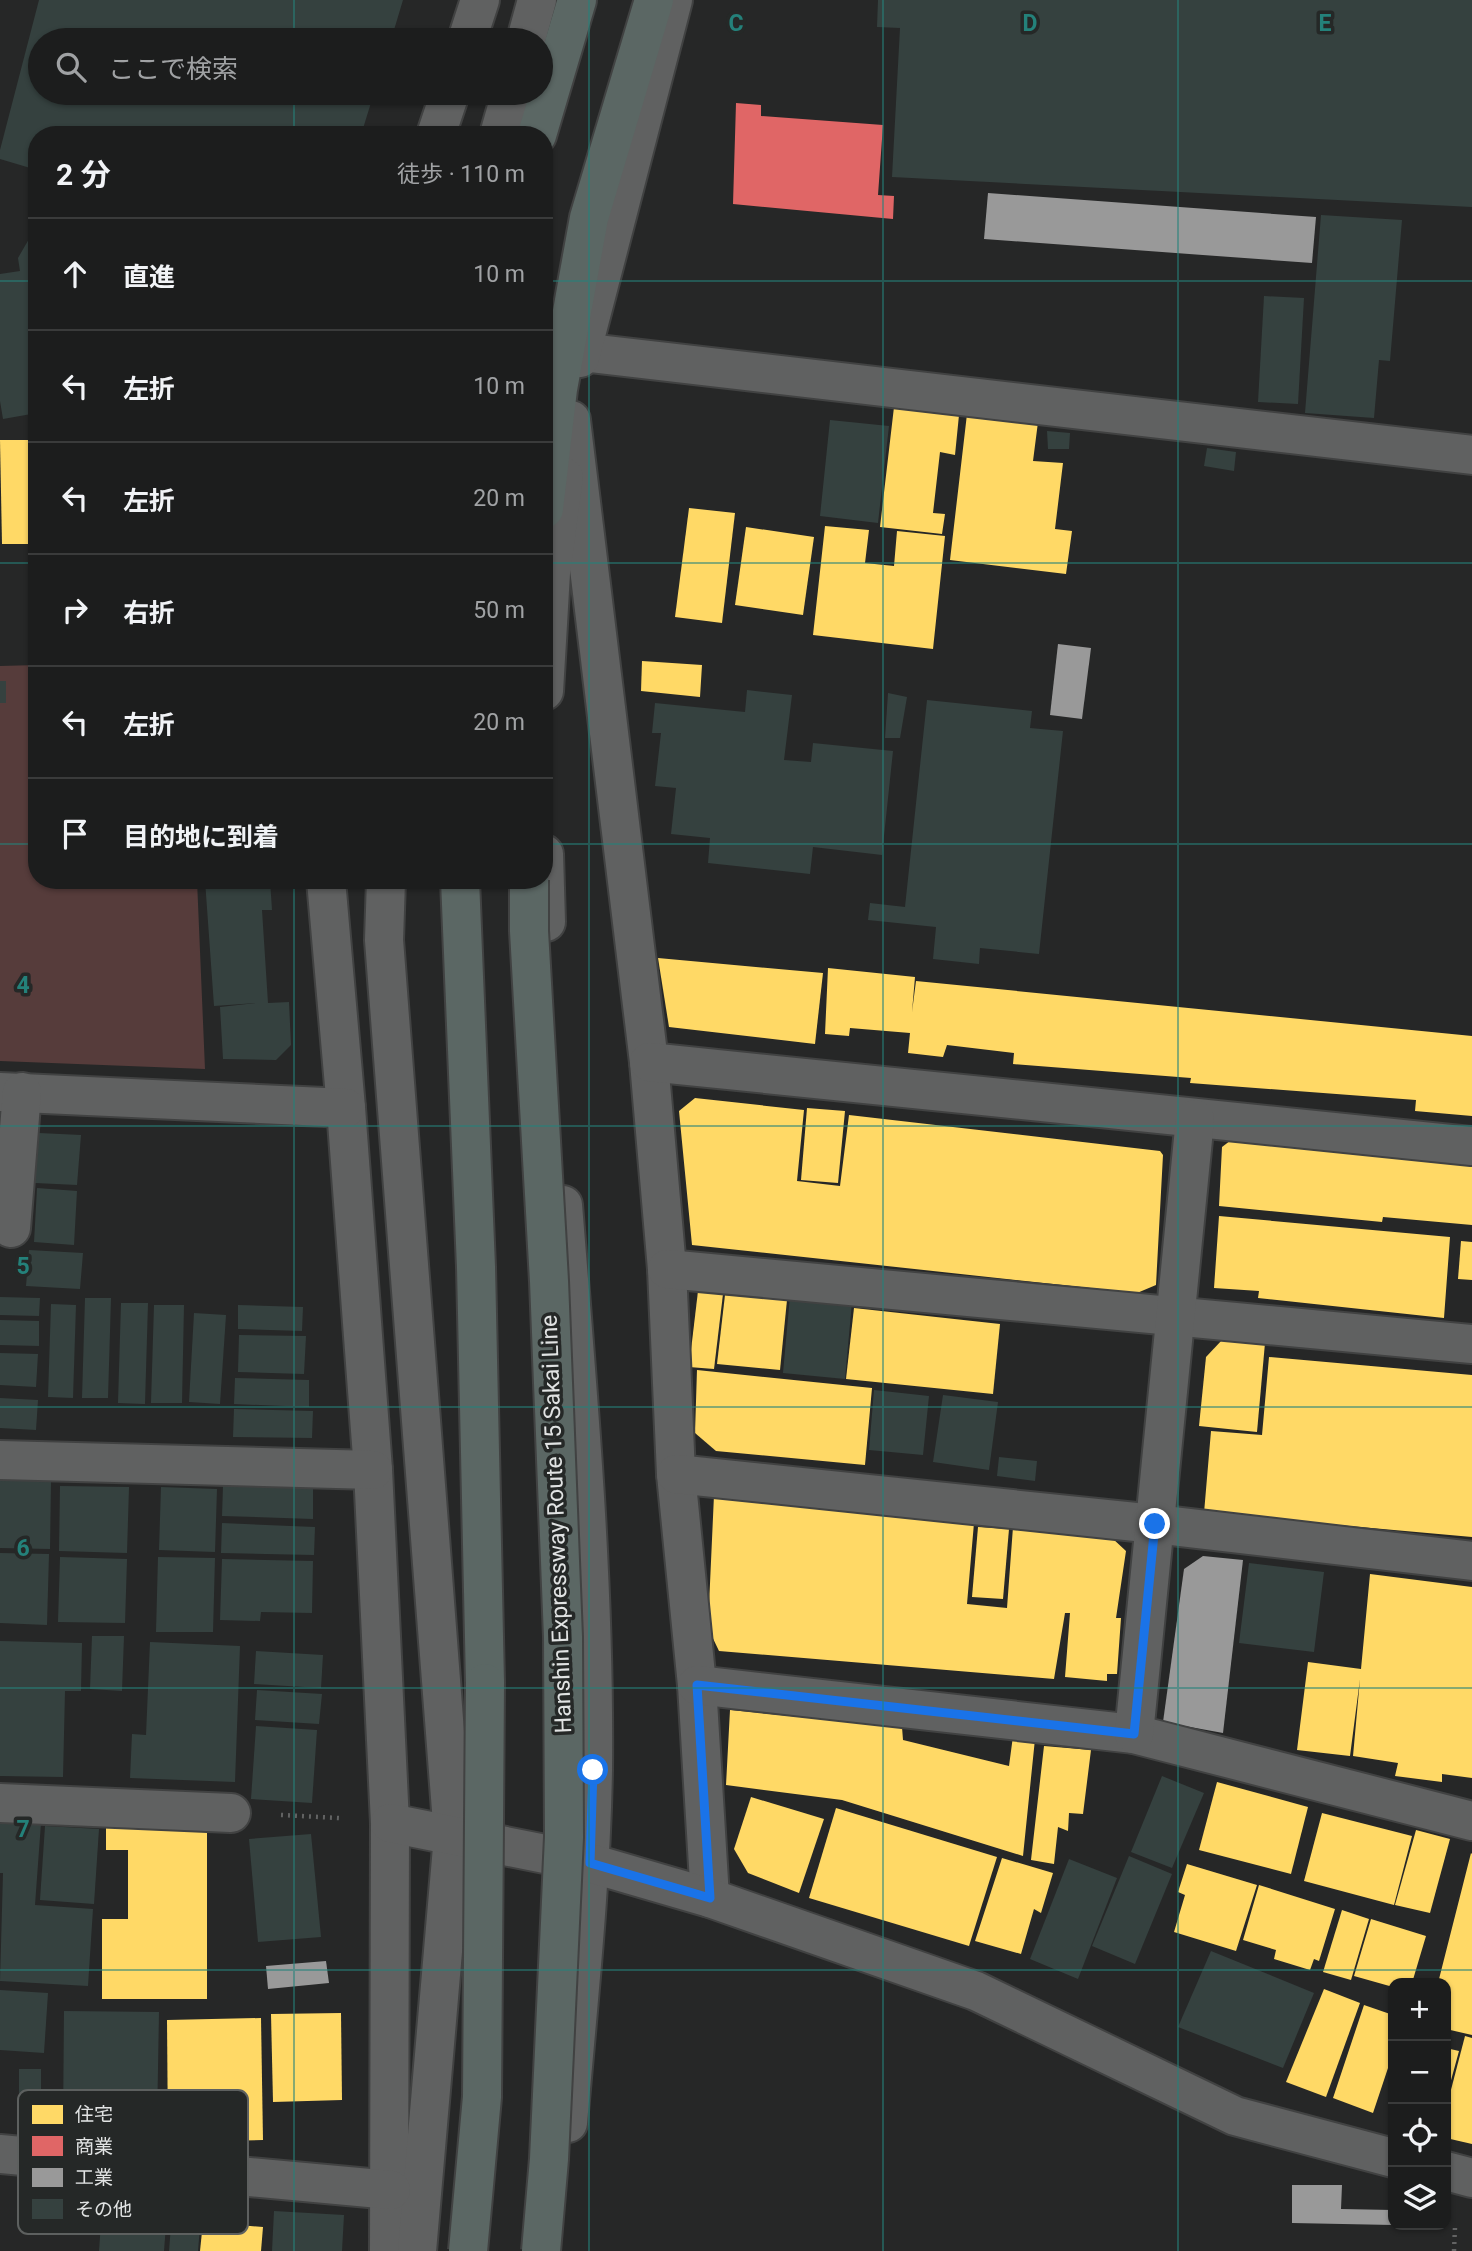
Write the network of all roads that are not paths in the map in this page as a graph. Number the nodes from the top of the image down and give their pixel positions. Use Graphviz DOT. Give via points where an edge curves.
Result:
graph roads {
  1 [pos="480,0"];
  2 [pos="537,0"];
  3 [pos="577,0"];
  4 [pos="654,0"];
  5 [pos="673,0"];
  6 [pos="471,28"];
  7 [pos="529,28"];
  8 [pos="553,81"];
  9 [pos="446,105"];
  10 [pos="508,105"];
  11 [pos="546,105"];
  12 [pos="439,126"];
  13 [pos="502,126"];
  14 [pos="540,126"];
  15 [pos="580,352"];
  16 [pos="571,420"];
  17 [pos="553,432"];
  18 [pos="1472,455"];
  19 [pos="553,558"];
  20 [pos="327,889"];
  21 [pos="386,889"];
  22 [pos="460,889"];
  23 [pos="529,889"];
  24 [pos="545,889"];
  25 [pos="649,1062"];
  26 [pos="11,1092"];
  27 [pos="346,1108"];
  28 [pos="1195,1119"];
  29 [pos="1472,1146"];
  30 [pos="11,1228"];
  31 [pos="667,1269"];
  32 [pos="1175,1317"];
  33 [pos="1472,1345"];
  34 [pos="0,1460"];
  35 [pos="373,1470"];
  36 [pos="676,1474"];
  37 [pos="1155,1524"];
  38 [pos="1472,1561"];
  39 [pos="697,1685"];
  40 [pos="1134,1734"];
  41 [pos="0,1803"];
  42 [pos="231,1813"];
  43 [pos="1472,1821"];
  44 [pos="390,1823"];
  45 [pos="453,1836"];
  46 [pos="590,1863"];
  47 [pos="710,1898"];
  48 [pos="0,2154"];
  49 [pos="18,2156"];
  50 [pos="1388,2157"];
  51 [pos="1451,2172"];
  52 [pos="248,2177"];
  53 [pos="1472,2178"];
  54 [pos="390,2190"];
  55 [pos="389,2251"];
  56 [pos="417,2251"];
  57 [pos="468,2251"];
  58 [pos="541,2251"];
  59 [pos="557,2251"];
  1 -- 6 [label="street"];
  2 -- 7 [label="street"];
  3 -- 8 [label="highway"];
  4 -- 17 [label="highway" via="589,218"];
  5 -- 15 [label="street"];
  9 -- 12 [label="street"];
  10 -- 13 [label="street"];
  11 -- 14 [label="highway"];
  15 -- 16 [label="street"];
  15 -- 18 [label="street"];
  16 -- 19 [label="street"];
  16 -- 25 [label="street"];
  20 -- 27 [label="street"];
  21 -- 45 [label="street" via="384,940"];
  22 -- 57 [label="highway, bridge" via="476,1266 485,1683 481,2096"];
  23 -- 58 [label="highway, Hanshin Expressway Route 15 Sakai Line, bridge" via="563,1637 564,1837"];
  24 -- 46 [label="street" via="550,1056 583,1464 593,1668"];
  25 -- 28 [label="street"];
  25 -- 31 [label="street"];
  26 -- 27 [label="street"];
  26 -- 30 [label="street"];
  27 -- 35 [label="street"];
  28 -- 29 [label="street"];
  28 -- 32 [label="street"];
  31 -- 32 [label="street"];
  31 -- 36 [label="street"];
  32 -- 33 [label="street"];
  32 -- 37 [label="street"];
  34 -- 35 [label="street"];
  35 -- 44 [label="street"];
  36 -- 37 [label="street"];
  36 -- 39 [label="street"];
  37 -- 38 [label="street"];
  37 -- 40 [label="street"];
  39 -- 40 [label="street"];
  39 -- 47 [label="street"];
  40 -- 43 [label="street"];
  41 -- 42 [label="street"];
  44 -- 45 [label="street"];
  44 -- 54 [label="street"];
  45 -- 46 [label="street"];
  45 -- 56 [label="street"];
  46 -- 47 [label="street"];
  46 -- 59 [label="street"];
  47 -- 50 [label="street" via="976,1991 1235,2116"];
  48 -- 49 [label="street"];
  51 -- 53 [label="street"];
  52 -- 54 [label="street"];
  54 -- 55 [label="street"];
}
